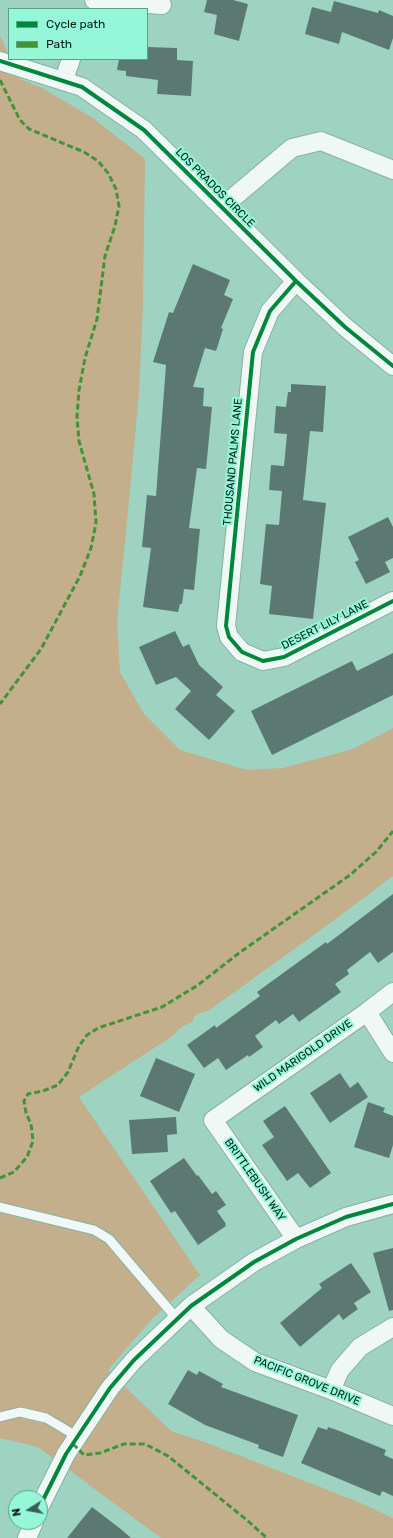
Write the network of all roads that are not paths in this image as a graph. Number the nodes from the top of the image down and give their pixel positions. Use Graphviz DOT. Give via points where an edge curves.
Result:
graph roads {
  1 [pos="94,0"];
  2 [pos="162,5"];
  3 [pos="71,60"];
  4 [pos="0,61"];
  5 [pos="64,80"];
  6 [pos="393,170"];
  7 [pos="222,208"];
  8 [pos="296,281"];
  9 [pos="393,366"];
  10 [pos="393,601"];
  11 [pos="242,652"];
  12 [pos="393,992"];
  13 [pos="367,1012"];
  14 [pos="393,1053"];
  15 [pos="213,1120"];
  16 [pos="393,1204"];
  17 [pos="0,1207"];
  18 [pos="296,1239"];
  19 [pos="191,1306"];
  20 [pos="177,1319"];
  21 [pos="393,1327"];
  22 [pos="331,1390"];
  23 [pos="393,1416"];
  24 [pos="0,1417"];
  25 [pos="78,1437"];
  26 [pos="48,1490"];
  1 -- 2 [label="street"];
  3 -- 5 [label="street"];
  4 -- 5 [label="street, LOS PRADOS CIRCLE"];
  5 -- 7 [label="street, LOS PRADOS CIRCLE" via="82,87 144,130"];
  6 -- 7 [label="street" via="321,141 292,148"];
  7 -- 8 [label="street, LOS PRADOS CIRCLE"];
  8 -- 9 [label="street, LOS PRADOS CIRCLE"];
  8 -- 11 [label="street, THOUSAND PALMS LANE" via="270,311 252,352 226,626 229,637"];
  10 -- 11 [label="street, DESERT LILY LANE" via="284,657 263,661"];
  12 -- 13 [label="street, WILD MARIGOLD DRIVE"];
  13 -- 14 [label="street"];
  13 -- 15 [label="street, WILD MARIGOLD DRIVE"];
  15 -- 18 [label="street, BRITTLEBUSH WAY"];
  16 -- 18 [label="street" via="346,1217"];
  17 -- 20 [label="lane" via="94,1230 109,1239"];
  18 -- 19 [label="street" via="254,1262"];
  19 -- 20 [label="street"];
  19 -- 22 [label="street, PACIFIC GROVE DRIVE" via="221,1339 255,1362"];
  20 -- 25 [label="street" via="134,1360 110,1388"];
  21 -- 22 [label="street" via="360,1346 340,1370"];
  22 -- 23 [label="street, PACIFIC GROVE DRIVE"];
  24 -- 25 [label="lane" via="20,1412 46,1418"];
  25 -- 26 [label="street" via="66,1454"];
}
